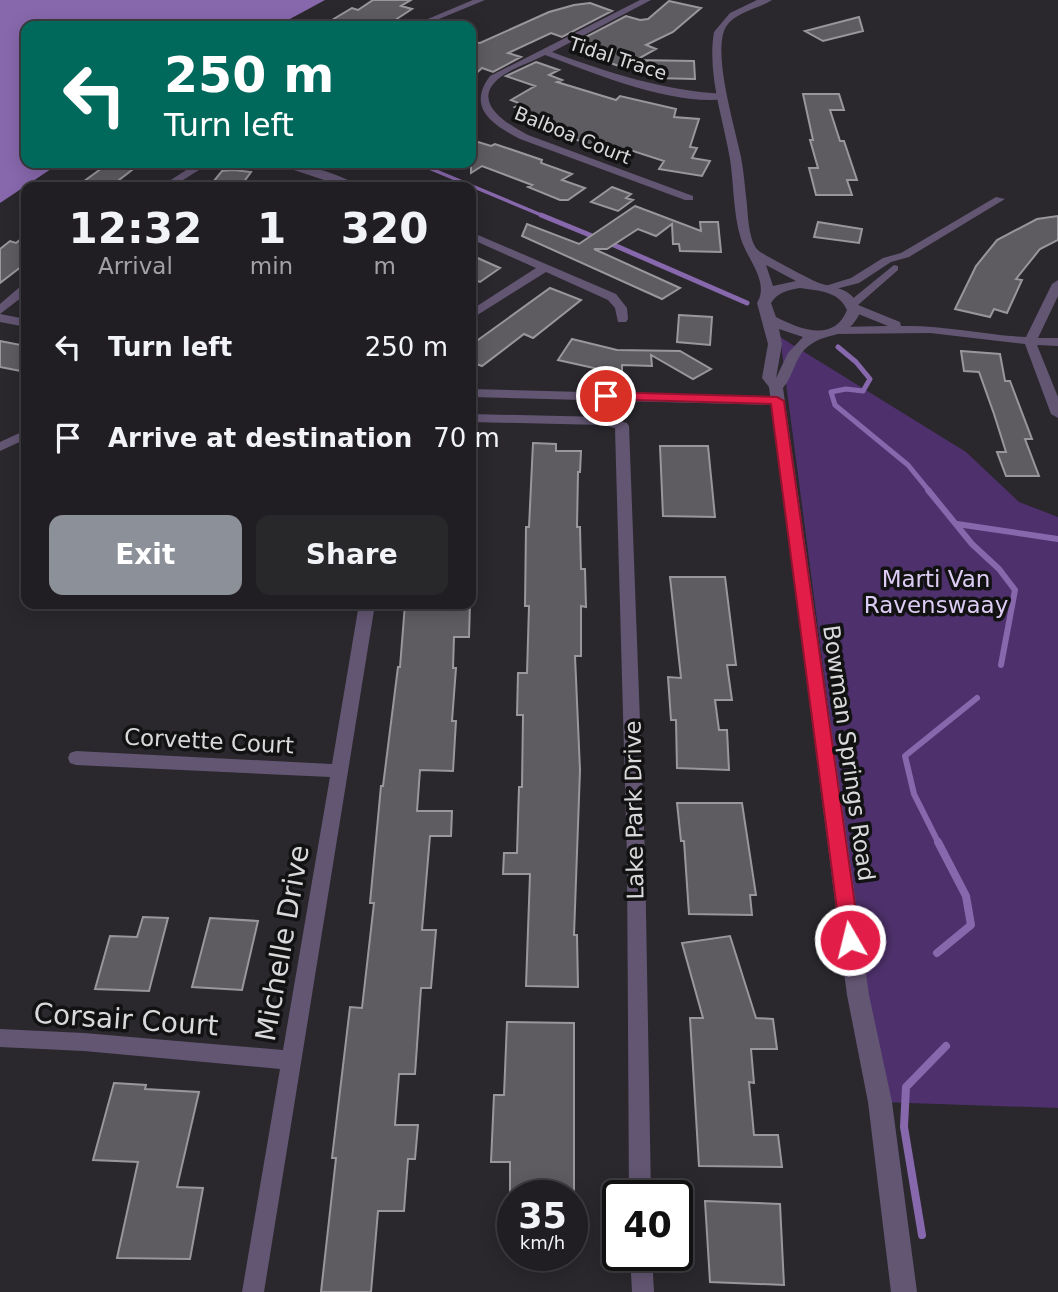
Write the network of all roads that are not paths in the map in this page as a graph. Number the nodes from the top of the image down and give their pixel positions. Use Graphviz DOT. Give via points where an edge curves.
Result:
graph roads {
  1 [pos="481,0"];
  2 [pos="647,0"];
  3 [pos="768,0"];
  4 [pos="428,21"];
  5 [pos="545,52"];
  6 [pos="723,97"];
  7 [pos="193,168"];
  8 [pos="296,168"];
  9 [pos="172,182"];
  10 [pos="339,182"];
  11 [pos="689,198"];
  12 [pos="1000,199"];
  13 [pos="476,237"];
  14 [pos="755,253"];
  15 [pos="905,255"];
  16 [pos="544,268"];
  17 [pos="1058,284"];
  18 [pos="821,286"];
  19 [pos="21,292"];
  20 [pos="767,296"];
  21 [pos="853,306"];
  22 [pos="0,310"];
  23 [pos="476,312"];
  24 [pos="0,318"];
  25 [pos="622,319"];
  26 [pos="770,319"];
  27 [pos="21,322"];
  28 [pos="905,328"];
  29 [pos="839,331"];
  30 [pos="820,334"];
  31 [pos="1030,342"];
  32 [pos="1058,342"];
  33 [pos="476,393"];
  34 [pos="777,394"];
  35 [pos="1058,414"];
  36 [pos="476,418"];
  37 [pos="21,436"];
  38 [pos="0,447"];
  39 [pos="366,609"];
  40 [pos="76,758"];
  41 [pos="340,771"];
  42 [pos="0,1038"];
  43 [pos="291,1060"];
  44 [pos="640,1180"];
  45 [pos="642,1271"];
  46 [pos="253,1292"];
  47 [pos="643,1292"];
  48 [pos="904,1292"];
  1 -- 4 [label="street"];
  2 -- 5 [label="street, Balboa Court" via="627,5"];
  3 -- 6 [label="street" via="736,13 718,34"];
  5 -- 6 [label="street, Tidal Trace" via="654,90"];
  5 -- 11 [label="street, Balboa Court" via="493,78 485,89 484,102 500,125"];
  6 -- 14 [label="street" via="747,238"];
  7 -- 9 [label="street"];
  8 -- 10 [label="street"];
  12 -- 15 [label="street"];
  13 -- 16 [label="street"];
  14 -- 18 [label="street"];
  14 -- 20 [label="street" via="767,278"];
  15 -- 18 [label="street" via="887,260 855,281"];
  15 -- 21 [label="street"];
  16 -- 23 [label="street"];
  16 -- 25 [label="street" via="612,297 621,308"];
  17 -- 31 [label="street"];
  18 -- 20 [label="street" via="786,285"];
  18 -- 21 [label="street" via="840,293"];
  19 -- 22 [label="street"];
  20 -- 26 [label="street, Bowman Springs Road" via="764,303"];
  21 -- 28 [label="street"];
  21 -- 29 [label="street" via="855,317"];
  24 -- 27 [label="street"];
  26 -- 30 [label="street" via="793,331"];
  26 -- 34 [label="street, Bowman Springs Road" via="775,344 769,378"];
  28 -- 29 [label="street"];
  28 -- 31 [label="street"];
  29 -- 30 [label="street"];
  30 -- 34 [label="street" via="795,349"];
  31 -- 32 [label="street"];
  31 -- 35 [label="street"];
  33 -- 34 [label="street"];
  34 -- 48 [label="street, Bowman Springs Road" via="858,995 880,1101"];
  36 -- 44 [label="street, Lake Park Drive" via="603,421 622,426 636,856"];
  37 -- 38 [label="street"];
  39 -- 41 [label="street, Michelle Drive"];
  40 -- 41 [label="street, Corvette Court"];
  41 -- 43 [label="street, Michelle Drive"];
  42 -- 43 [label="street, Corsair Court"];
  43 -- 46 [label="street, Michelle Drive"];
  45 -- 47 [label="street"];
}
